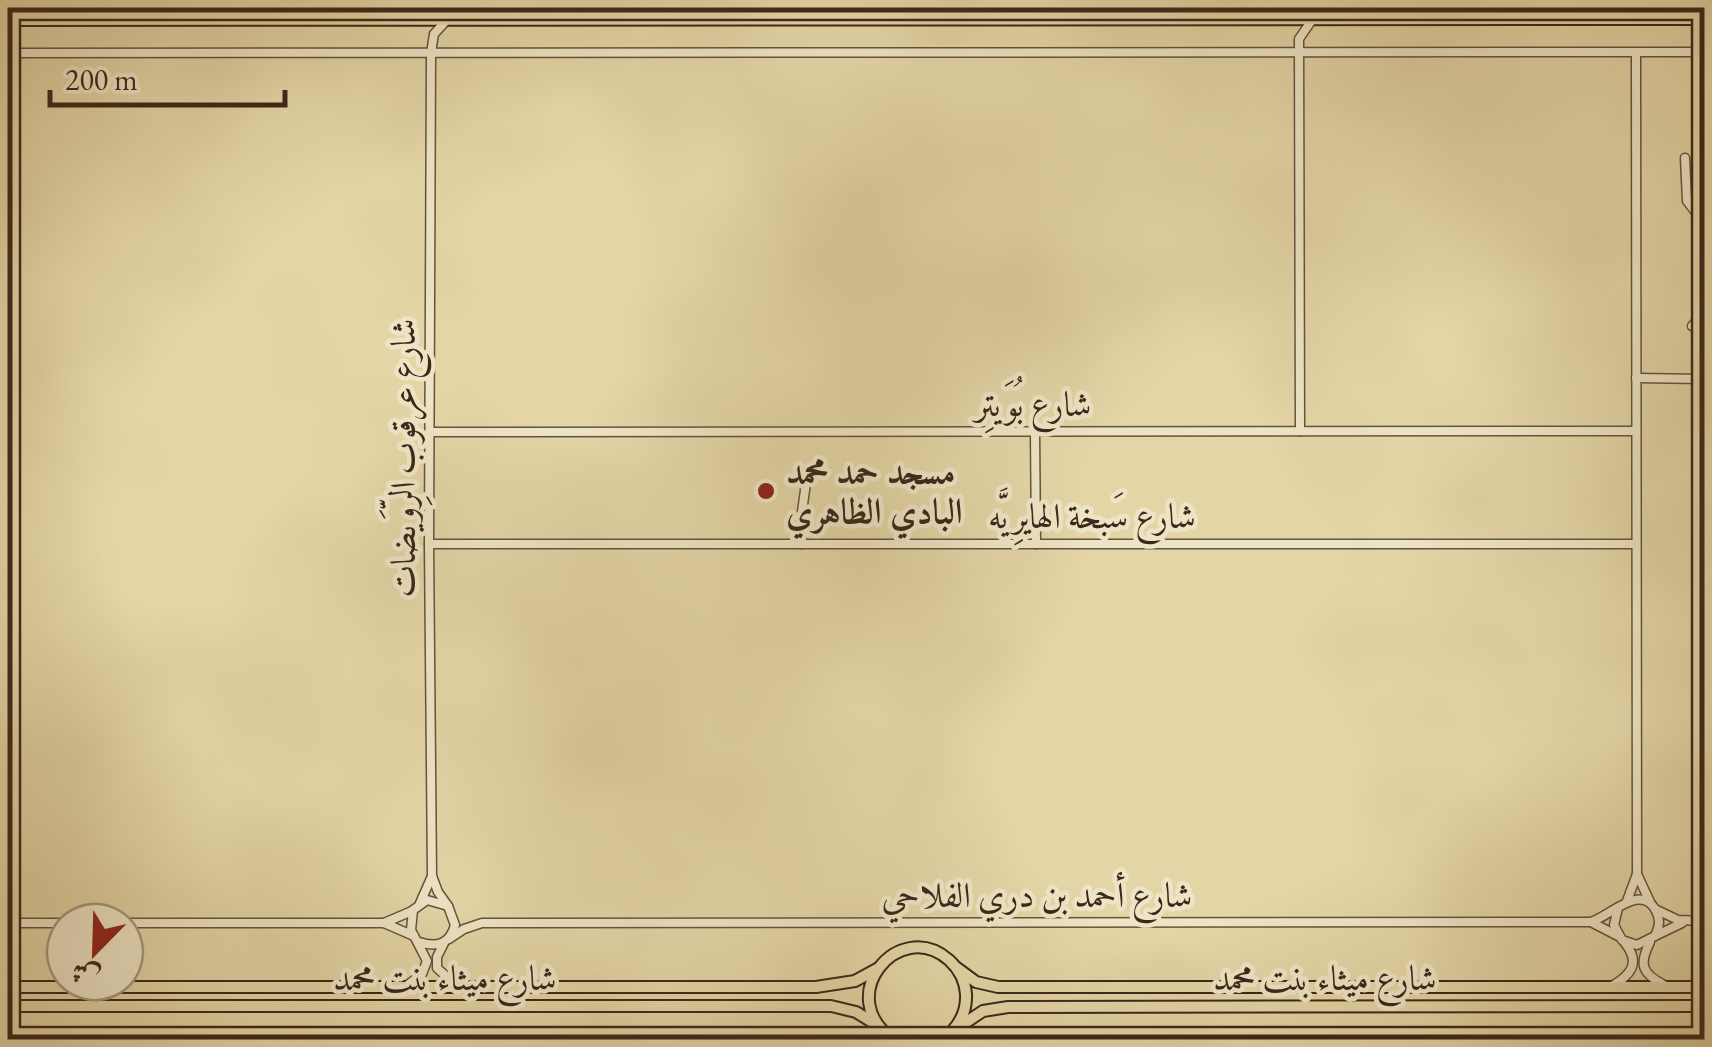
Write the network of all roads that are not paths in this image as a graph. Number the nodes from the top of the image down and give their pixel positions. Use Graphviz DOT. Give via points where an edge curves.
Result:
graph roads {
  1 [pos="284,8"];
  2 [pos="839,8"];
  3 [pos="450,18"];
  4 [pos="723,18"];
  5 [pos="1282,18"];
  6 [pos="1704,18"];
  7 [pos="262,19"];
  8 [pos="414,19"];
  9 [pos="1314,19"];
  10 [pos="8,20"];
  11 [pos="1298,38"];
  12 [pos="432,40"];
  13 [pos="1704,52"];
  14 [pos="8,53"];
  15 [pos="431,53"];
  16 [pos="1299,53"];
  17 [pos="1636,53"];
  18 [pos="1685,158"];
  19 [pos="1704,223"];
  20 [pos="1704,312"];
  21 [pos="1692,326"];
  22 [pos="1636,378"];
  23 [pos="1704,378"];
  24 [pos="1300,431"];
  25 [pos="1635,431"];
  26 [pos="431,432"];
  27 [pos="1035,432"];
  28 [pos="806,483"];
  29 [pos="428,544"];
  30 [pos="802,544"];
  31 [pos="1036,544"];
  32 [pos="1636,544"];
  33 [pos="1637,874"];
  34 [pos="432,876"];
  35 [pos="1627,901"];
  36 [pos="417,906"];
  37 [pos="1653,907"];
  38 [pos="450,908"];
  39 [pos="1618,908"];
  40 [pos="1686,921"];
  41 [pos="1704,921"];
  42 [pos="1591,922"];
  43 [pos="8,923"];
  44 [pos="45,923"];
  45 [pos="145,923"];
  46 [pos="384,923"];
  47 [pos="482,923"];
  48 [pos="1620,938"];
  49 [pos="1653,938"];
  50 [pos="417,939"];
  51 [pos="446,941"];
  52 [pos="957,968"];
  53 [pos="878,969"];
  54 [pos="8,987"];
  55 [pos="405,987"];
  56 [pos="460,987"];
  57 [pos="1609,987"];
  58 [pos="1668,987"];
  59 [pos="1704,987"];
  60 [pos="8,1006"];
  61 [pos="1704,1006"];
  62 [pos="878,1025"];
  63 [pos="953,1031"];
  64 [pos="894,1040"];
  65 [pos="942,1040"];
  1 -- 7 [label="main road" via="265,9"];
  2 -- 4 [label="main road" via="751,10"];
  3 -- 4 [label="main road"];
  3 -- 8 [label="main road"];
  3 -- 12 [label="street"];
  4 -- 5 [label="main road"];
  5 -- 9 [label="main road"];
  5 -- 11 [label="street"];
  6 -- 9 [label="main road"];
  7 -- 8 [label="main road"];
  7 -- 10 [label="main road"];
  8 -- 12 [label="street"];
  9 -- 11 [label="street"];
  11 -- 16 [label="street"];
  12 -- 15 [label="street, شارع عرقوب الرِّوَيضات"];
  13 -- 17 [label="street"];
  14 -- 15 [label="street"];
  15 -- 16 [label="street"];
  15 -- 26 [label="street, شارع عرقوب الرِّوَيضات"];
  16 -- 17 [label="street"];
  16 -- 24 [label="street"];
  17 -- 22 [label="street"];
  18 -- 19 [label="street" via="1686,201"];
  20 -- 21 [label="street"];
  22 -- 23 [label="street"];
  22 -- 25 [label="street"];
  24 -- 25 [label="street, شارع بُوَيتِر"];
  24 -- 27 [label="street, شارع بُوَيتِر"];
  25 -- 32 [label="street"];
  26 -- 27 [label="street, شارع بُوَيتِر"];
  26 -- 29 [label="street, شارع عرقوب الرِّوَيضات"];
  27 -- 31 [label="street"];
  28 -- 30 [label="street"];
  29 -- 30 [label="street, شارع سَبخة الهايرِيَّه"];
  29 -- 34 [label="street, شارع عرقوب الرِّوَيضات"];
  30 -- 31 [label="street, شارع سَبخة الهايرِيَّه"];
  31 -- 32 [label="street, شارع سَبخة الهايرِيَّه"];
  32 -- 33 [label="street"];
  33 -- 35 [label="street"];
  33 -- 37 [label="street"];
  34 -- 36 [label="street, شارع عرقوب الرِّوَيضات"];
  34 -- 38 [label="street, شارع عرقوب الرِّوَيضات"];
  35 -- 37 [label="street"];
  35 -- 39 [label="street"];
  36 -- 38 [label="street" via="435,900"];
  36 -- 46 [label="street"];
  36 -- 50 [label="street" via="410,923"];
  37 -- 40 [label="street"];
  37 -- 49 [label="street" via="1659,924"];
  38 -- 47 [label="street, شارع أحمد بن دري الفلاحي"];
  38 -- 51 [label="street" via="455,925"];
  39 -- 42 [label="street, شارع أحمد بن دري الفلاحي"];
  39 -- 48 [label="street"];
  40 -- 41 [label="street"];
  40 -- 49 [label="street"];
  42 -- 47 [label="street, شارع أحمد بن دري الفلاحي"];
  42 -- 48 [label="street, شارع أحمد بن دري الفلاحي"];
  43 -- 44 [label="street"];
  45 -- 46 [label="street"];
  46 -- 50 [label="street"];
  47 -- 51 [label="street, شارع أحمد بن دري الفلاحي"];
  48 -- 49 [label="street" via="1637,945"];
  48 -- 57 [label="street" via="1633,967"];
  49 -- 58 [label="street" via="1642,966"];
  50 -- 51 [label="street" via="428,945"];
  50 -- 55 [label="street" via="426,968"];
  51 -- 56 [label="street" via="437,968"];
  52 -- 53 [label="main road, شارع ميثاء بنت محمد" via="917,948 895,954"];
  52 -- 57 [label="main road, شارع ميثاء بنت محمد" via="998,987"];
  52 -- 63 [label="main road" via="966,1000"];
  53 -- 56 [label="main road, شارع ميثاء بنت محمد" via="830,986"];
  53 -- 62 [label="main road" via="868,992"];
  54 -- 55 [label="main road, شارع ميثاء بنت محمد"];
  55 -- 56 [label="main road, شارع ميثاء بنت محمد"];
  57 -- 58 [label="main road, شارع ميثاء بنت محمد"];
  58 -- 59 [label="main road, شارع ميثاء بنت محمد"];
  60 -- 62 [label="main road, شارع ميثاء بنت محمد" via="831,1006"];
  61 -- 63 [label="main road, شارع ميثاء بنت محمد" via="1008,1006 983,1010"];
  62 -- 64 [label="main road"];
  63 -- 65 [label="main road, شارع ميثاء بنت محمد"];
}
